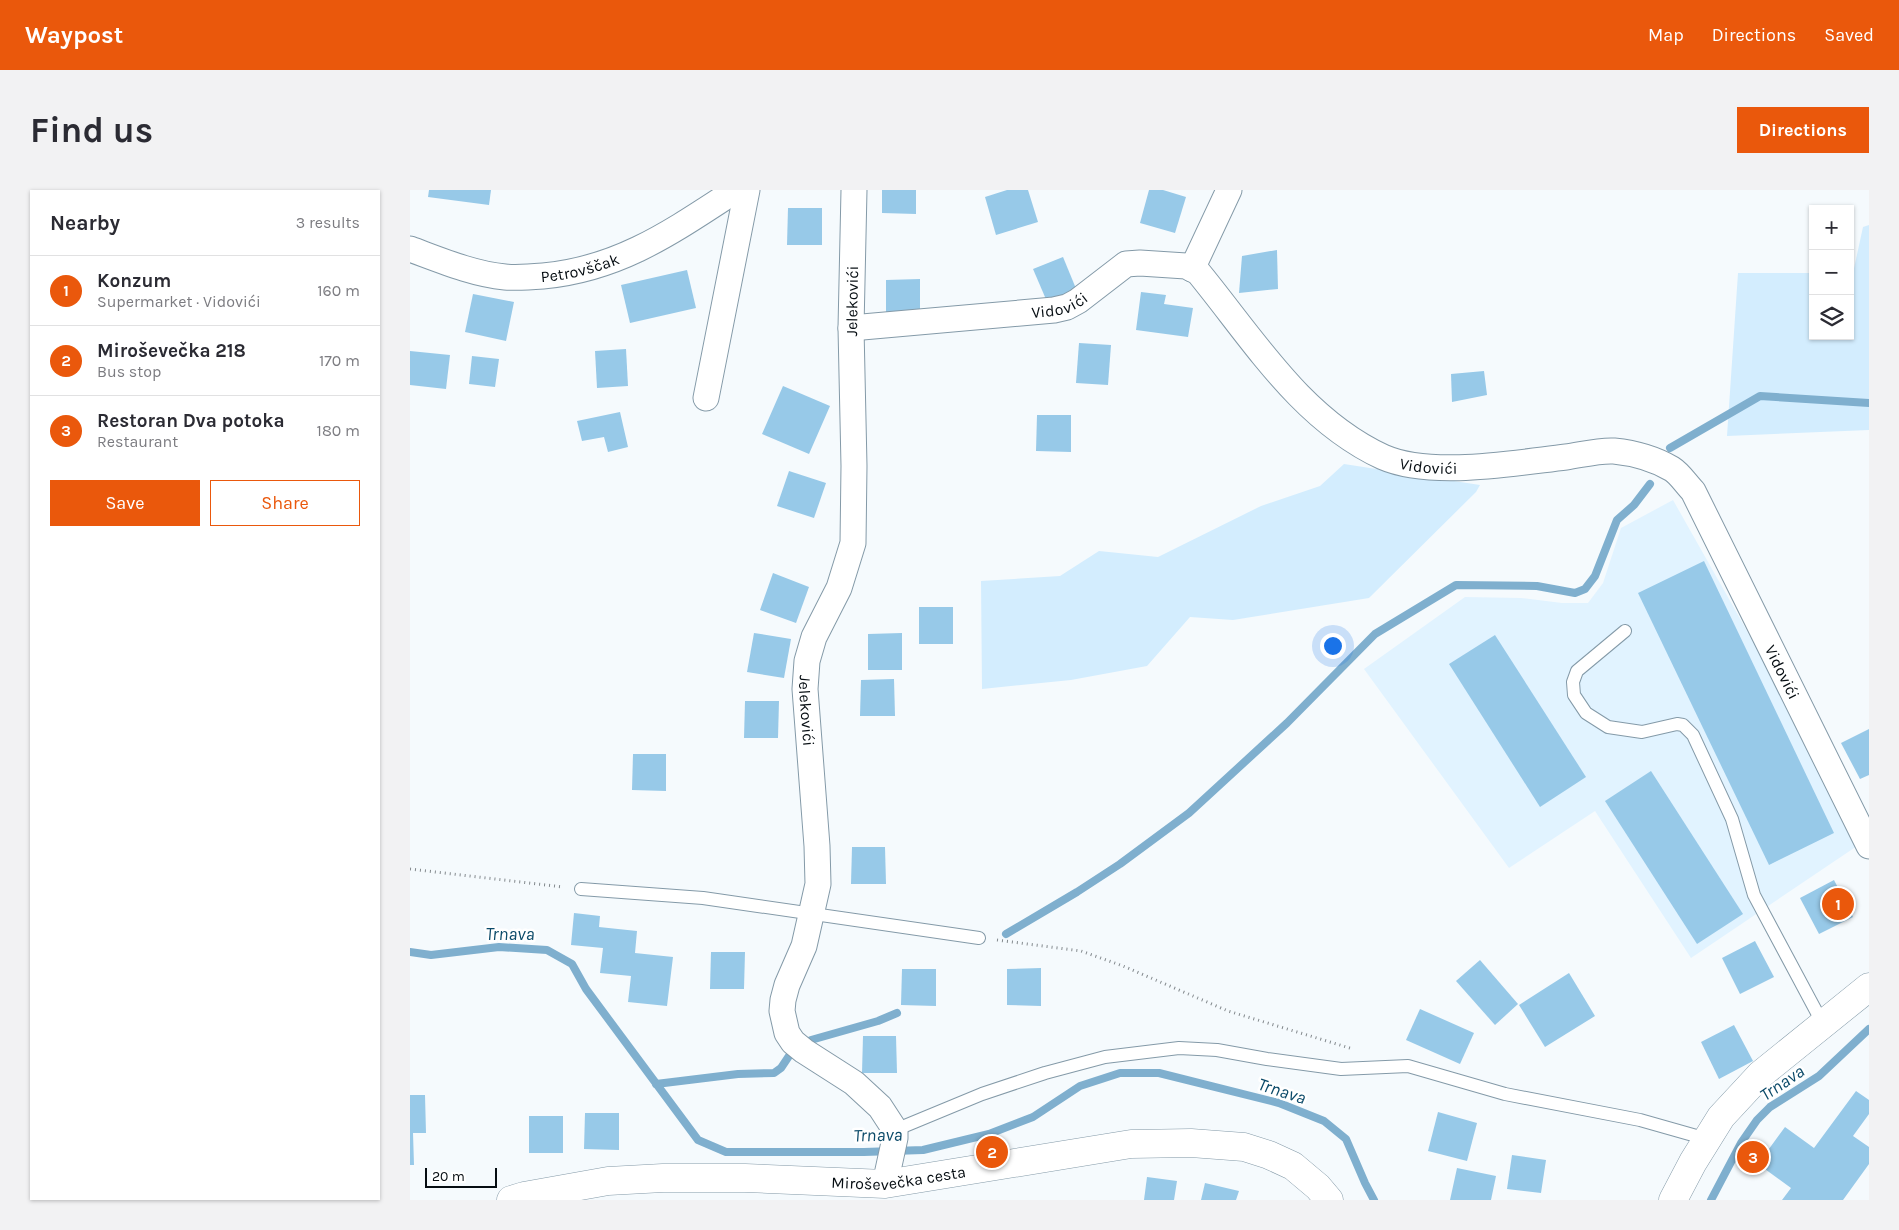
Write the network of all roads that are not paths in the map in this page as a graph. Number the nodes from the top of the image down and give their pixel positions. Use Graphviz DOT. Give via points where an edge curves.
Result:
graph roads {
  1 [pos="736,190"];
  2 [pos="747,190"];
  3 [pos="854,190"];
  4 [pos="1229,190"];
  5 [pos="410,249"];
  6 [pos="1192,269"];
  7 [pos="851,328"];
  8 [pos="706,398"];
  9 [pos="1624,631"];
  10 [pos="1869,846"];
  11 [pos="581,888"];
  12 [pos="812,914"];
  13 [pos="979,938"];
  14 [pos="1869,987"];
  15 [pos="1823,1024"];
  16 [pos="1707,1139"];
  17 [pos="890,1163"];
  18 [pos="511,1200"];
  19 [pos="1329,1200"];
  20 [pos="1672,1200"];
  1 -- 5 [label="street, Petrovščak" via="651,244 601,265 561,274 506,277"];
  2 -- 8 [label="street"];
  3 -- 7 [label="street, Jelekovići"];
  4 -- 6 [label="street"];
  6 -- 7 [label="street, Vidovići" via="1165,264 1126,264 1078,300 1054,310"];
  6 -- 10 [label="street, Vidovići" via="1198,272 1262,355 1319,416 1351,439 1383,456 1404,464 1451,467 1613,451 1652,459 1674,470 1693,491"];
  7 -- 12 [label="street, Jelekovići" via="853,543 839,588 814,637 807,661 805,689 817,846 818,884"];
  9 -- 15 [label="lane" via="1577,671 1573,682 1574,694 1586,713 1608,727 1642,732 1677,724 1684,725 1693,735 1732,819 1754,895"];
  11 -- 12 [label="lane" via="703,898"];
  12 -- 13 [label="lane"];
  12 -- 17 [label="street, Jelekovići" via="804,946 782,1000 787,1033 799,1046 854,1083 880,1107"];
  14 -- 15 [label="main road"];
  15 -- 16 [label="main road" via="1760,1075 1721,1117"];
  16 -- 17 [label="lane" via="1640,1120 1504,1094 1408,1066 1341,1069 1217,1050 1178,1048 1105,1057 982,1094"];
  16 -- 20 [label="main road"];
  17 -- 18 [label="main road, Miroševečka cesta" via="745,1178 608,1181"];
  17 -- 19 [label="main road, Miroševečka cesta" via="1131,1144 1191,1143 1244,1147 1293,1166"];
}
